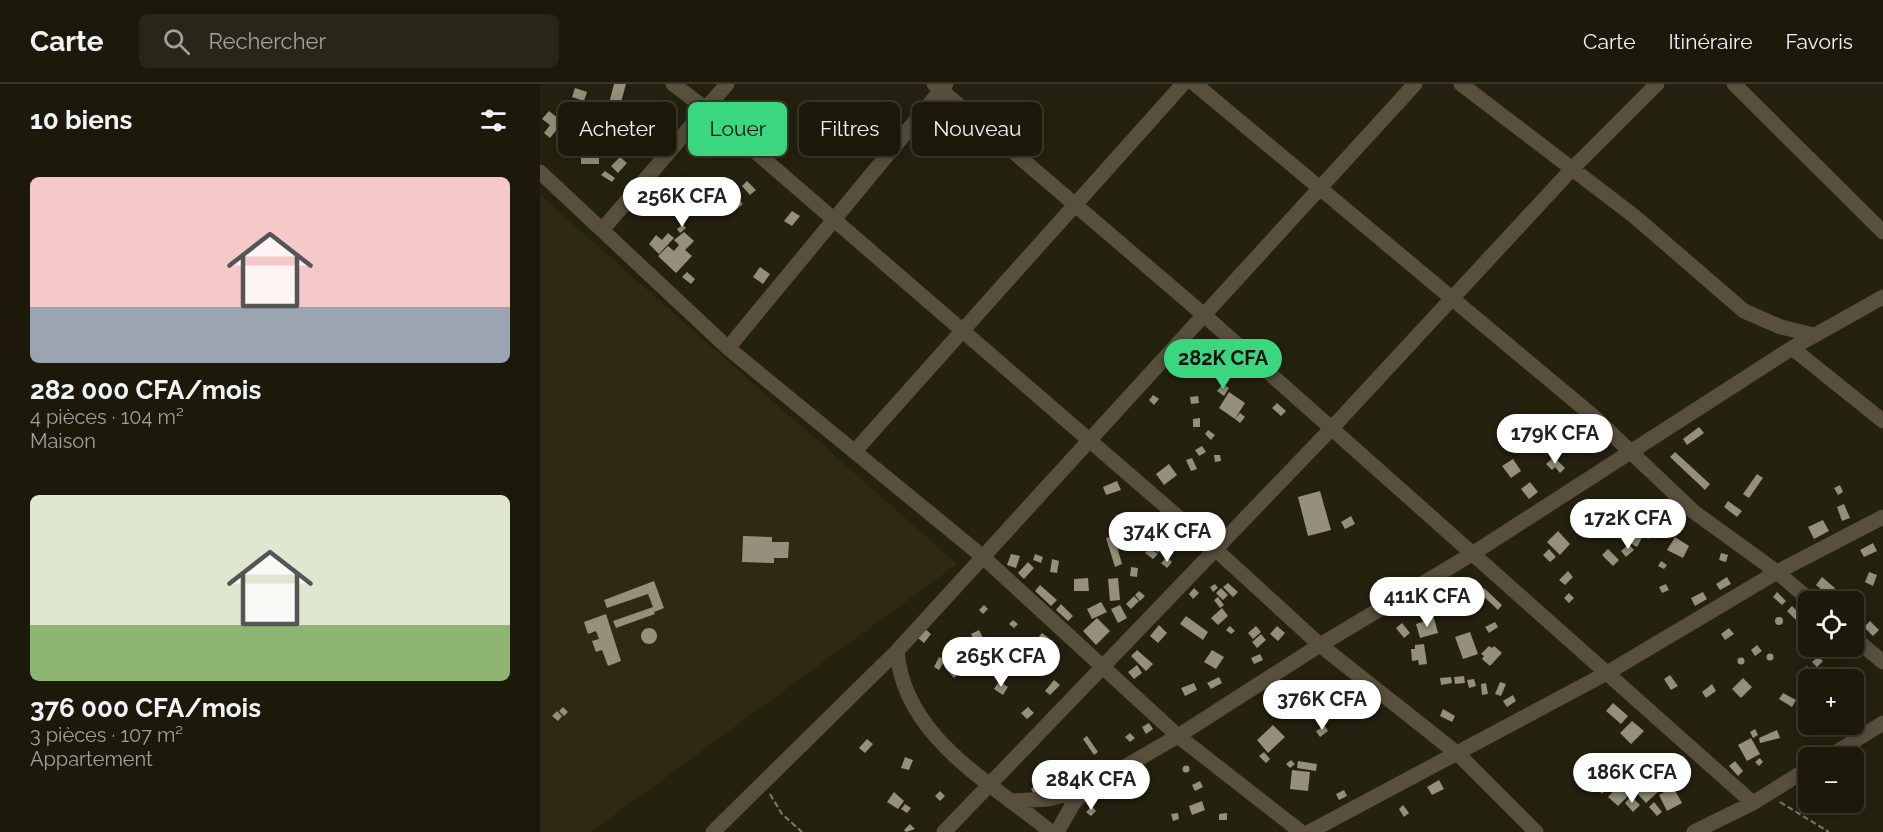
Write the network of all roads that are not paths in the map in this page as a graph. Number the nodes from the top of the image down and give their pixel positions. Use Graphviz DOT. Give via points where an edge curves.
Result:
graph roads {
  1 [pos="673,84"];
  2 [pos="727,84"];
  3 [pos="1183,84"];
  4 [pos="1195,84"];
  5 [pos="1415,84"];
  6 [pos="1461,84"];
  7 [pos="1657,84"];
  8 [pos="1734,84"];
  9 [pos="940,86"];
  10 [pos="697,102"];
  11 [pos="712,102"];
  12 [pos="688,130"];
  13 [pos="760,156"];
  14 [pos="1572,168"];
  15 [pos="540,172"];
  16 [pos="1318,189"];
  17 [pos="1075,205"];
  18 [pos="833,220"];
  19 [pos="602,230"];
  20 [pos="1883,232"];
  21 [pos="1883,297"];
  22 [pos="1450,298"];
  23 [pos="1204,315"];
  24 [pos="961,332"];
  25 [pos="1814,335"];
  26 [pos="728,348"];
  27 [pos="1792,348"];
  28 [pos="1883,421"];
  29 [pos="1331,429"];
  30 [pos="1089,439"];
  31 [pos="1630,450"];
  32 [pos="855,451"];
  33 [pos="1883,517"];
  34 [pos="1214,548"];
  35 [pos="1472,554"];
  36 [pos="982,556"];
  37 [pos="1777,572"];
  38 [pos="1799,591"];
  39 [pos="1320,645"];
  40 [pos="1864,646"];
  41 [pos="897,651"];
  42 [pos="1883,662"];
  43 [pos="1103,666"];
  44 [pos="1607,673"];
  45 [pos="1883,723"];
  46 [pos="1178,736"];
  47 [pos="1845,747"];
  48 [pos="1458,754"];
  49 [pos="1798,775"];
  50 [pos="988,786"];
  51 [pos="1085,790"];
  52 [pos="1010,801"];
  53 [pos="1753,803"];
  54 [pos="713,832"];
  55 [pos="944,832"];
  56 [pos="1051,832"];
  57 [pos="1058,832"];
  58 [pos="1301,832"];
  59 [pos="1309,832"];
  60 [pos="1536,832"];
  61 [pos="1694,832"];
  1 -- 10 [label="street"];
  2 -- 11 [label="street"];
  3 -- 17 [label="street"];
  4 -- 16 [label="street"];
  5 -- 16 [label="street"];
  6 -- 14 [label="street"];
  7 -- 14 [label="street"];
  8 -- 20 [label="street"];
  9 -- 17 [label="street"];
  9 -- 18 [label="street"];
  12 -- 19 [label="street"];
  13 -- 18 [label="street"];
  14 -- 22 [label="street"];
  14 -- 25 [label="street" via="1744,311 1780,327"];
  15 -- 19 [label="street"];
  16 -- 22 [label="street"];
  16 -- 23 [label="street"];
  17 -- 23 [label="street"];
  17 -- 24 [label="street"];
  18 -- 24 [label="street"];
  18 -- 26 [label="street"];
  19 -- 26 [label="street"];
  21 -- 25 [label="street"];
  22 -- 29 [label="street"];
  22 -- 31 [label="street"];
  23 -- 29 [label="street"];
  23 -- 30 [label="street"];
  24 -- 30 [label="street"];
  24 -- 32 [label="street"];
  25 -- 27 [label="street"];
  26 -- 32 [label="street"];
  27 -- 28 [label="street"];
  27 -- 31 [label="street"];
  29 -- 34 [label="street"];
  29 -- 35 [label="street"];
  30 -- 34 [label="street"];
  30 -- 36 [label="street"];
  31 -- 35 [label="street"];
  31 -- 37 [label="street" via="1694,512"];
  32 -- 36 [label="street"];
  33 -- 37 [label="street"];
  34 -- 39 [label="street"];
  34 -- 43 [label="street"];
  35 -- 39 [label="street"];
  35 -- 44 [label="street"];
  36 -- 41 [label="street"];
  36 -- 43 [label="street"];
  37 -- 38 [label="street"];
  37 -- 44 [label="street"];
  39 -- 46 [label="street"];
  39 -- 48 [label="street"];
  40 -- 42 [label="street"];
  41 -- 50 [label="street" via="900,677 909,700 937,738"];
  41 -- 54 [label="street"];
  43 -- 46 [label="street"];
  43 -- 50 [label="street"];
  44 -- 48 [label="street"];
  44 -- 53 [label="street"];
  45 -- 47 [label="street"];
  46 -- 51 [label="street"];
  46 -- 58 [label="street"];
  48 -- 59 [label="street"];
  48 -- 60 [label="street"];
  49 -- 53 [label="street"];
  50 -- 52 [label="street"];
  50 -- 55 [label="street"];
  51 -- 52 [label="street" via="1048,799"];
  51 -- 57 [label="street"];
  52 -- 56 [label="street"];
  53 -- 61 [label="street"];
}
